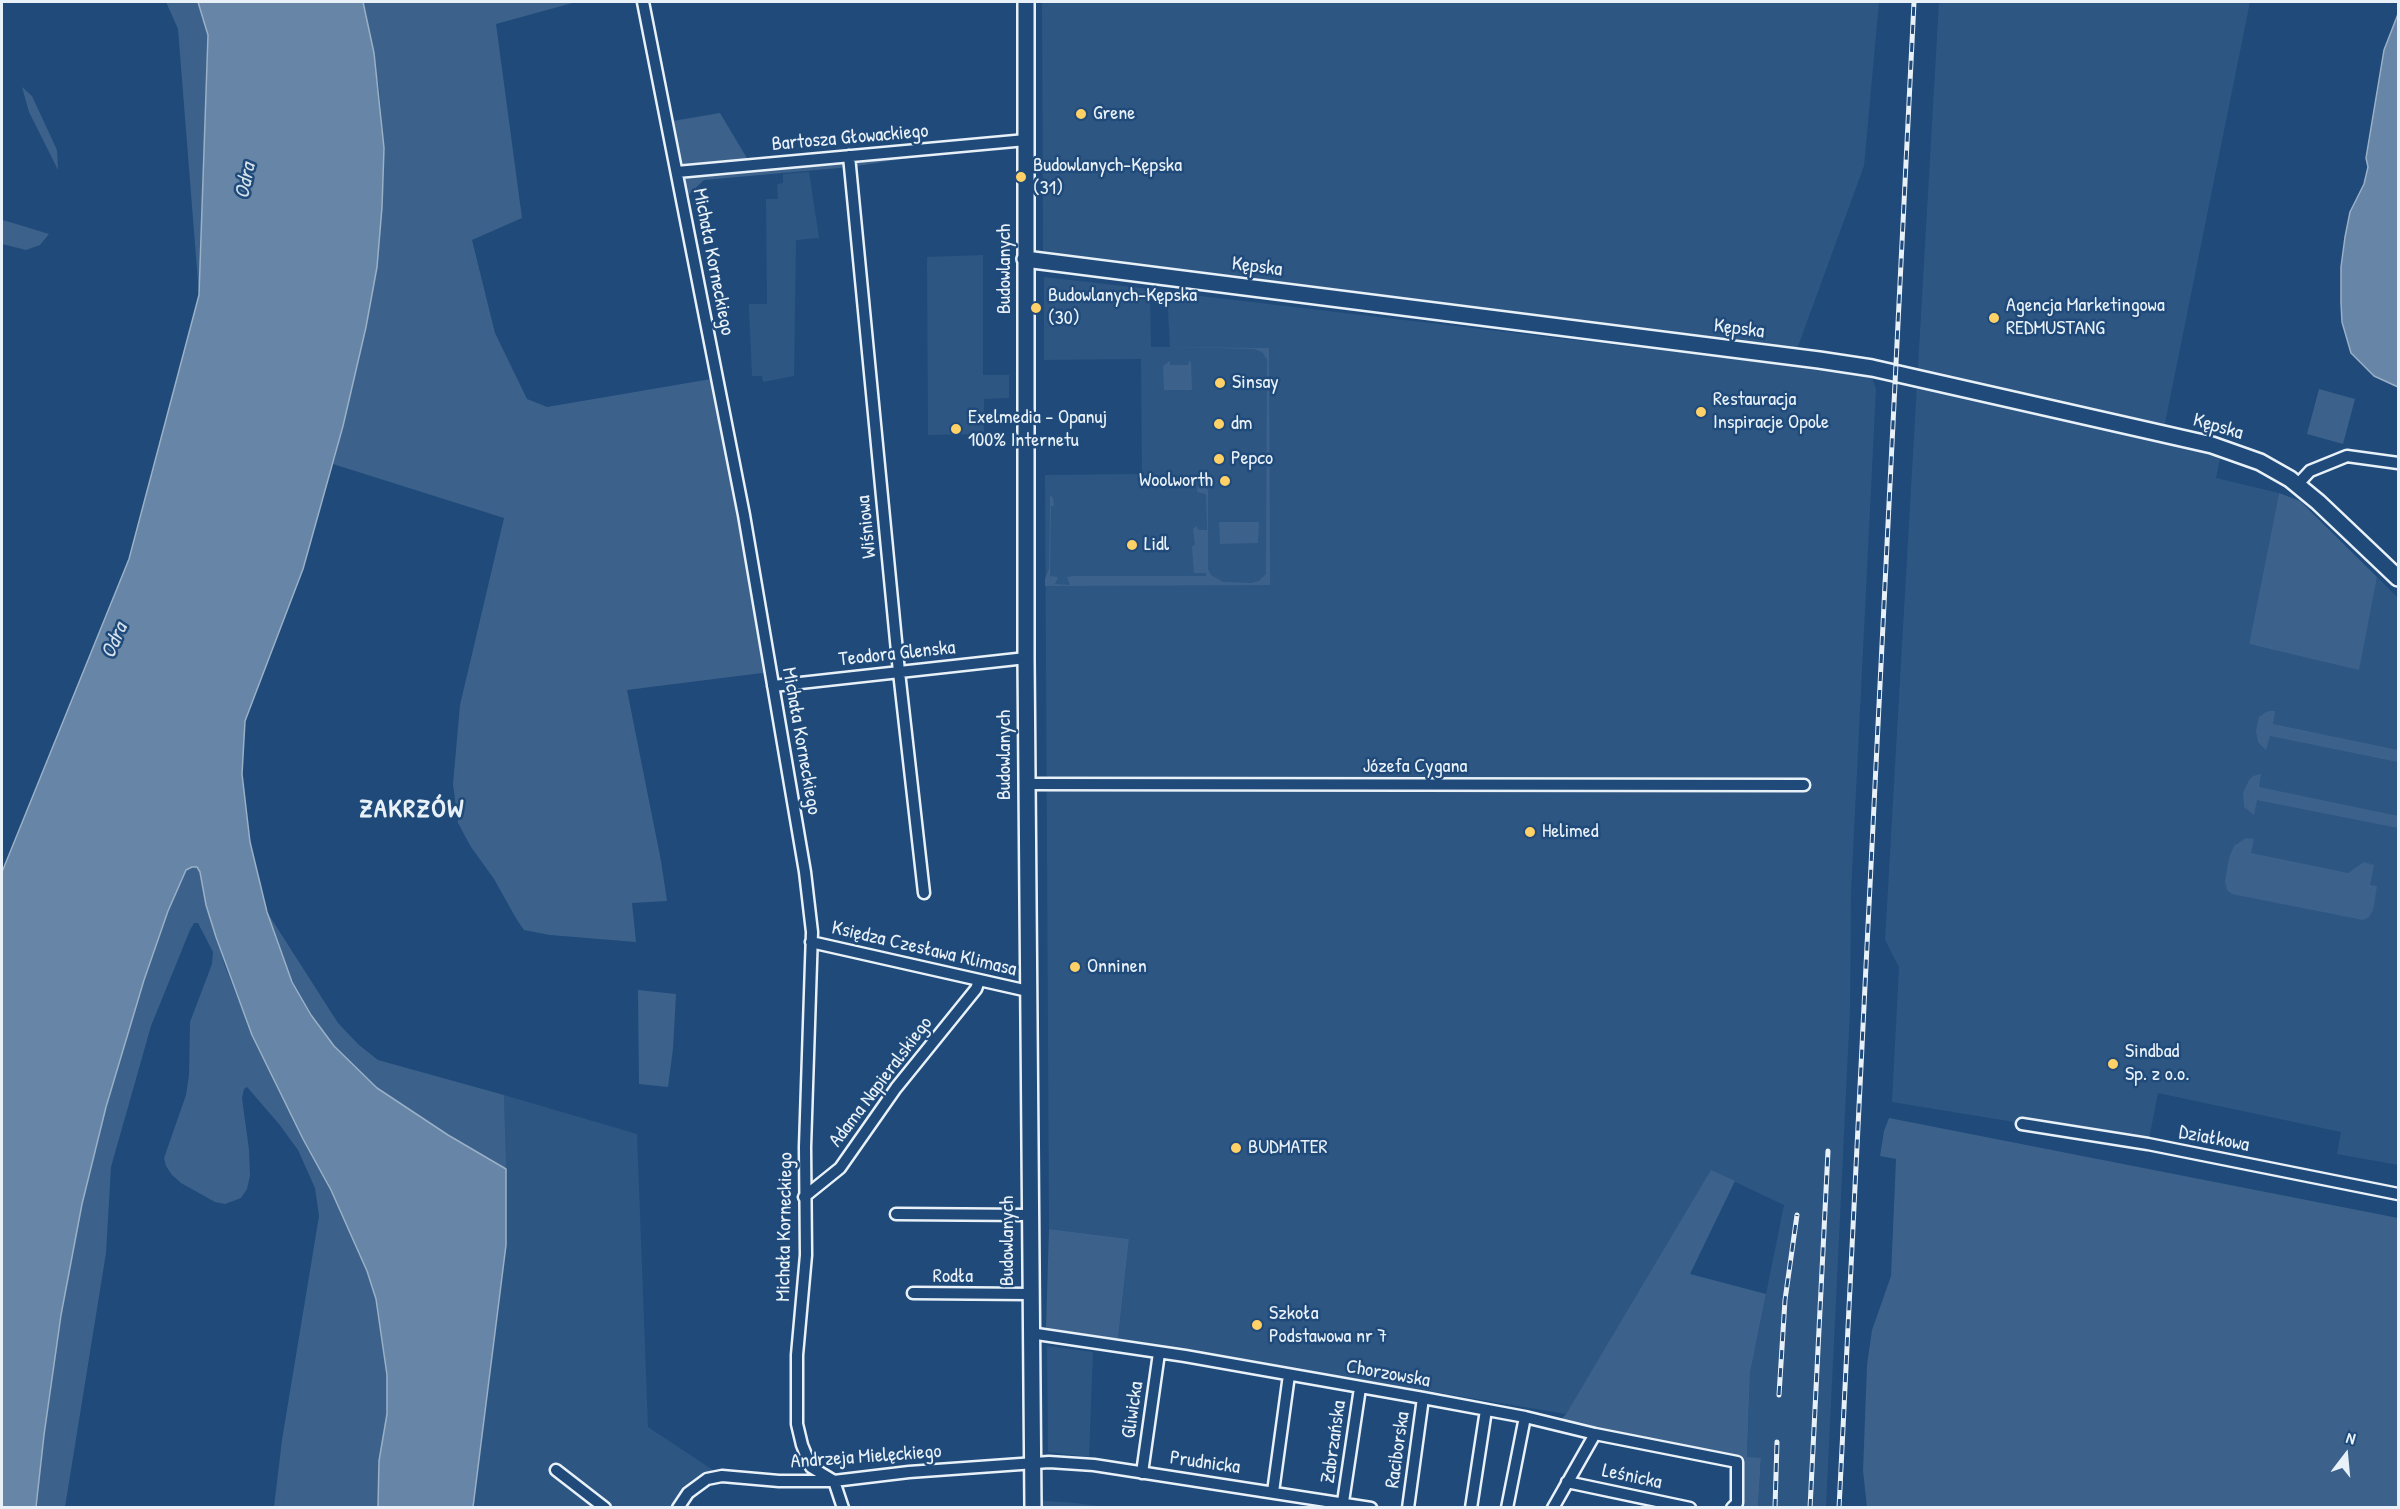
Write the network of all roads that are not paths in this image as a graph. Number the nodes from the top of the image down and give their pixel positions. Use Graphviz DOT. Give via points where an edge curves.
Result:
graph roads {
  1 [pos="643,2"];
  2 [pos="1026,2"];
  3 [pos="1026,140"];
  4 [pos="849,156"];
  5 [pos="677,171"];
  6 [pos="1025,259"];
  7 [pos="2398,463"];
  8 [pos="2297,485"];
  9 [pos="2398,578"];
  10 [pos="1026,658"];
  11 [pos="899,672"];
  12 [pos="773,686"];
  13 [pos="1026,784"];
  14 [pos="1804,785"];
  15 [pos="924,893"];
  16 [pos="811,942"];
  17 [pos="979,981"];
  18 [pos="1028,991"];
  19 [pos="2022,1124"];
  20 [pos="2398,1194"];
  21 [pos="804,1197"];
  22 [pos="896,1214"];
  23 [pos="1030,1215"];
  24 [pos="913,1293"];
  25 [pos="1030,1294"];
  26 [pos="1030,1333"];
  27 [pos="1159,1353"];
  28 [pos="1289,1375"];
  29 [pos="1360,1388"];
  30 [pos="1423,1398"];
  31 [pos="1486,1410"];
  32 [pos="1525,1417"];
  33 [pos="1595,1434"];
  34 [pos="1032,1462"];
  35 [pos="556,1470"];
  36 [pos="1142,1473"];
  37 [pos="834,1481"];
  38 [pos="1567,1482"];
  39 [pos="1273,1492"];
  40 [pos="1343,1502"];
  41 [pos="605,1508"];
  42 [pos="678,1508"];
  43 [pos="843,1508"];
  44 [pos="1033,1508"];
  45 [pos="1371,1508"];
  46 [pos="1408,1508"];
  47 [pos="1471,1508"];
  48 [pos="1507,1508"];
  49 [pos="1553,1508"];
  50 [pos="1690,1508"];
  51 [pos="1732,1508"];
  1 -- 5 [label="street, Michała Korneckiego"];
  2 -- 3 [label="main road, Budowlanych"];
  3 -- 4 [label="street, Bartosza Głowackiego"];
  3 -- 6 [label="main road, Budowlanych"];
  4 -- 5 [label="street, Bartosza Głowackiego"];
  4 -- 11 [label="street, Wiśniowa"];
  5 -- 12 [label="street, Michała Korneckiego"];
  6 -- 8 [label="main road, Kępska" via="1872,368 2212,445 2260,462"];
  6 -- 10 [label="main road, Budowlanych"];
  7 -- 8 [label="street" via="2347,456 2310,471"];
  8 -- 9 [label="main road, Kępska"];
  10 -- 11 [label="street, Teodora Glenska"];
  10 -- 13 [label="main road, Budowlanych"];
  11 -- 12 [label="street, Teodora Glenska"];
  11 -- 15 [label="street, Wiśniowa"];
  12 -- 16 [label="street, Michała Korneckiego" via="805,872"];
  13 -- 14 [label="street, Józefa Cygana"];
  13 -- 18 [label="main road, Budowlanych"];
  16 -- 17 [label="street, Księdza Czesława Klimasa"];
  16 -- 21 [label="street, Michała Korneckiego"];
  17 -- 18 [label="street, Księdza Czesława Klimasa"];
  17 -- 21 [label="street, Adama Napieralskiego" via="840,1168"];
  18 -- 23 [label="main road, Budowlanych"];
  19 -- 20 [label="street, Działkowa"];
  21 -- 37 [label="street, Michała Korneckiego" via="806,1255 797,1355 796,1424 811,1467"];
  22 -- 23 [label="street"];
  23 -- 25 [label="main road, Budowlanych"];
  24 -- 25 [label="street, Rodła"];
  25 -- 26 [label="main road, Budowlanych"];
  26 -- 27 [label="street, Chorzowska"];
  26 -- 34 [label="main road, Budowlanych"];
  27 -- 28 [label="street, Chorzowska"];
  27 -- 36 [label="street, Gliwicka"];
  28 -- 29 [label="street, Chorzowska"];
  28 -- 39 [label="street"];
  29 -- 30 [label="street, Chorzowska"];
  29 -- 40 [label="street, Zabrzańska"];
  30 -- 31 [label="street, Chorzowska"];
  30 -- 46 [label="street, Raciborska"];
  31 -- 32 [label="street, Chorzowska"];
  31 -- 47 [label="street"];
  32 -- 33 [label="street, Chorzowska"];
  32 -- 48 [label="street"];
  33 -- 38 [label="street"];
  33 -- 51 [label="street, Chorzowska" via="1737,1461 1737,1503"];
  34 -- 36 [label="street, Prudnicka" via="1064,1462"];
  34 -- 37 [label="street, Andrzeja Mielęckiego"];
  34 -- 44 [label="main road, Budowlanych"];
  35 -- 41 [label="street"];
  36 -- 39 [label="street, Prudnicka"];
  37 -- 42 [label="street, Andrzeja Mielęckiego" via="723,1476 707,1479 688,1493"];
  37 -- 43 [label="street"];
  38 -- 49 [label="street"];
  38 -- 50 [label="street, Leśnicka"];
  39 -- 40 [label="street, Prudnicka"];
  40 -- 45 [label="street, Prudnicka"];
}
